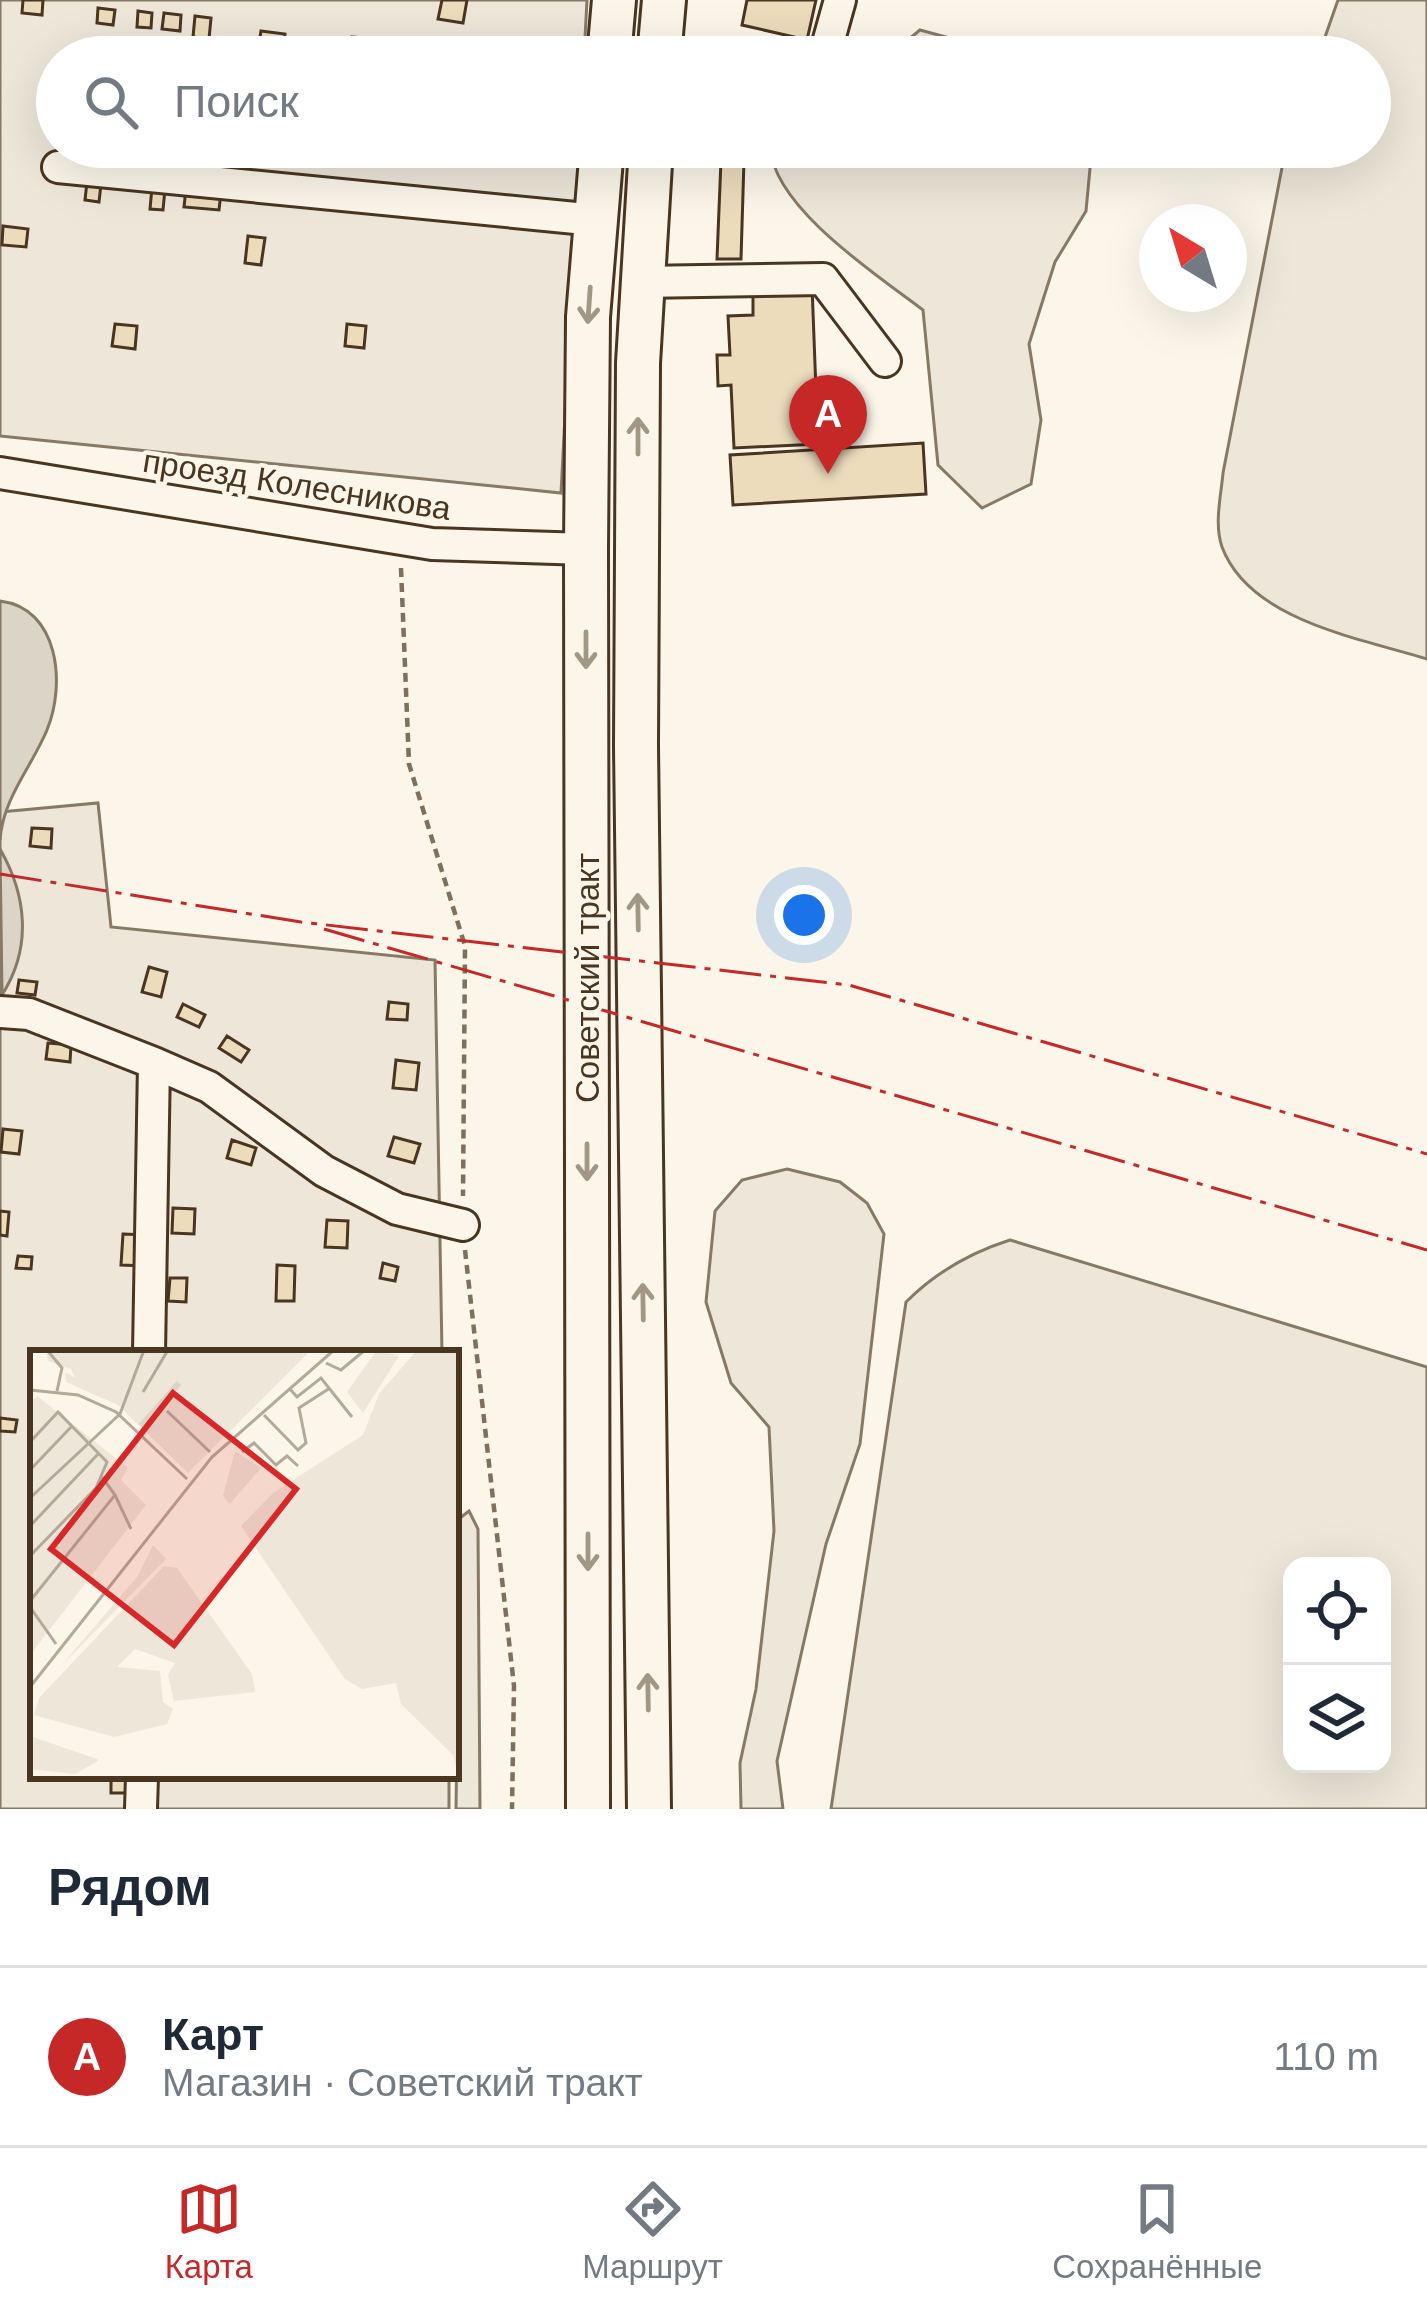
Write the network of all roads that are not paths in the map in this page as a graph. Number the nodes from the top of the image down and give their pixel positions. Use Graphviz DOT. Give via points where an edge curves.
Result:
graph roads {
  1 [pos="614,0"];
  2 [pos="664,0"];
  3 [pos="840,0"];
  4 [pos="611,36"];
  5 [pos="661,36"];
  6 [pos="830,36"];
  7 [pos="68,168"];
  8 [pos="600,168"];
  9 [pos="649,168"];
  10 [pos="596,220"];
  11 [pos="640,282"];
  12 [pos="885,361"];
  13 [pos="0,473"];
  14 [pos="586,549"];
  15 [pos="638,553"];
  16 [pos="0,1012"];
  17 [pos="154,1063"];
  18 [pos="463,1225"];
  19 [pos="149,1350"];
  20 [pos="142,1779"];
  21 [pos="141,1809"];
  22 [pos="588,1809"];
  23 [pos="649,1809"];
  1 -- 4 [label="highway"];
  2 -- 5 [label="highway"];
  3 -- 6 [label="street"];
  7 -- 10 [label="street"];
  8 -- 10 [label="highway, Советский тракт"];
  9 -- 11 [label="highway, Советский тракт"];
  10 -- 14 [label="highway, Советский тракт, one-way"];
  11 -- 12 [label="street" via="823,279"];
  15 -- 11 [label="highway, Советский тракт, one-way"];
  13 -- 14 [label="street, проезд Колесникова" via="399,538"];
  14 -- 15 [label="highway"];
  14 -- 22 [label="highway, Советский тракт, one-way"];
  23 -- 15 [label="highway, Советский тракт, one-way"];
  16 -- 17 [label="street" via="28,1014"];
  17 -- 18 [label="street" via="209,1087 323,1171 398,1209"];
  17 -- 19 [label="street"];
  20 -- 21 [label="street"];
}
